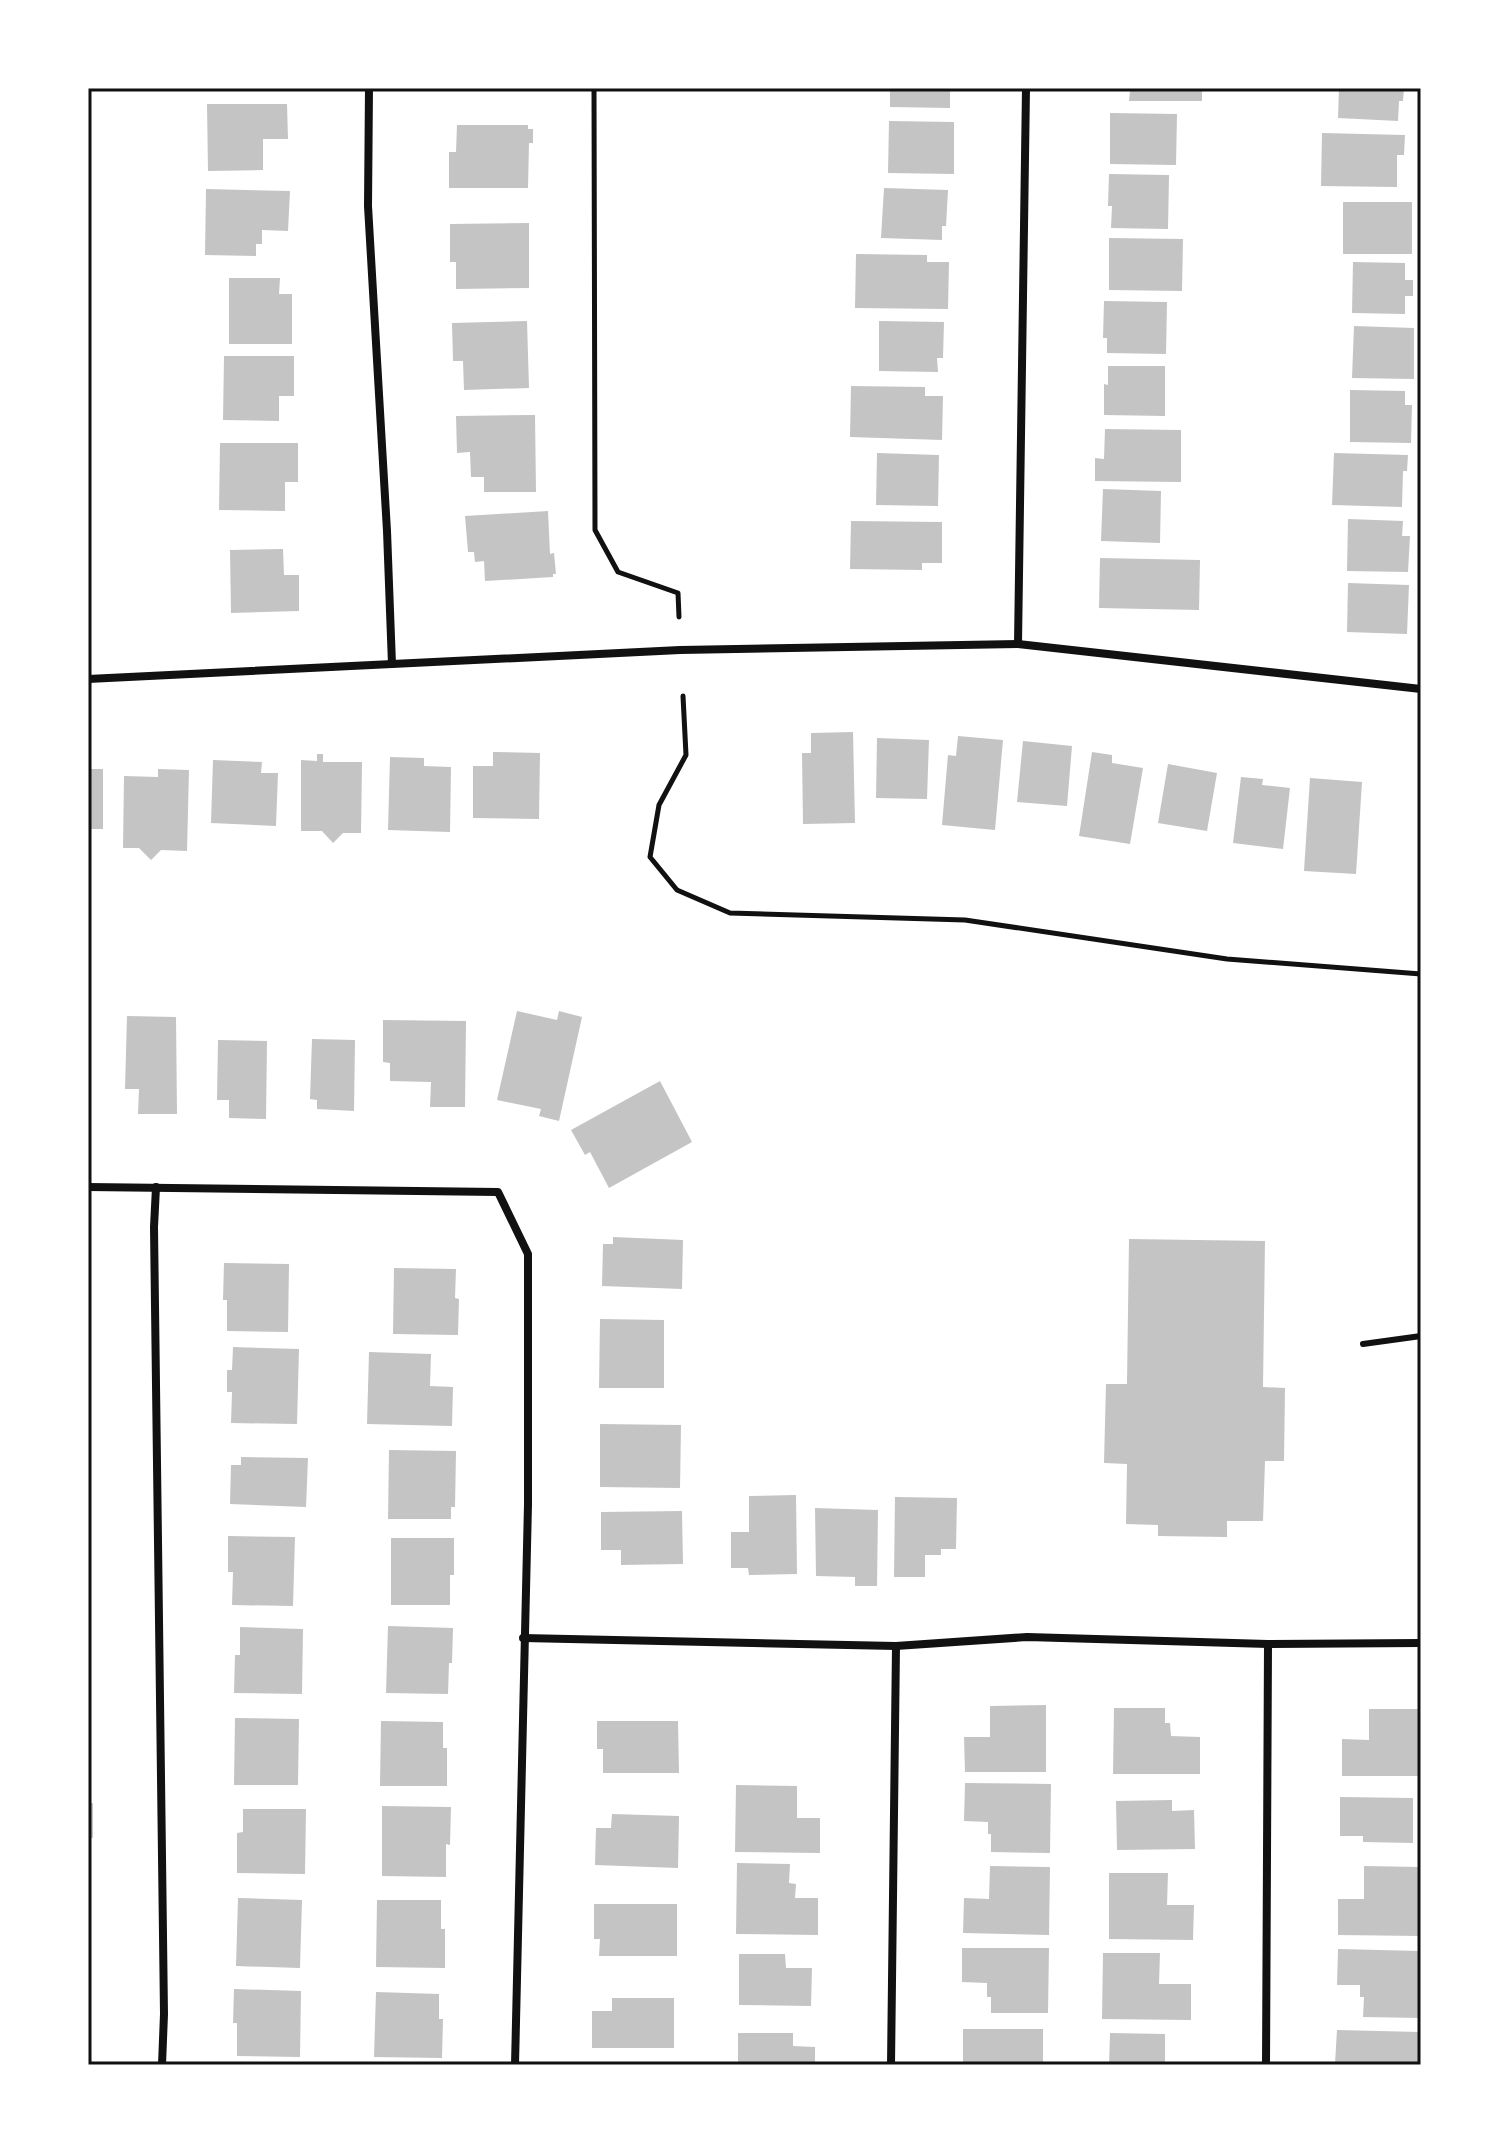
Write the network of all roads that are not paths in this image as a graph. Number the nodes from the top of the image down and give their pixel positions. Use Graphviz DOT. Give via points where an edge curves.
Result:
graph roads {
  1 [pos="369,88"];
  2 [pos="1026,88"];
  3 [pos="1018,644"];
  4 [pos="392,664"];
  5 [pos="88,679"];
  6 [pos="1421,689"];
  7 [pos="88,1187"];
  8 [pos="156,1187"];
  9 [pos="1421,1336"];
  10 [pos="1363,1344"];
  11 [pos="523,1638"];
  12 [pos="1421,1643"];
  13 [pos="1268,1644"];
  14 [pos="896,1646"];
  15 [pos="162,2065"];
  16 [pos="515,2065"];
  17 [pos="891,2065"];
  18 [pos="1266,2065"];
  1 -- 4 [label="street" via="368,206"];
  2 -- 3 [label="street"];
  3 -- 4 [label="street" via="680,650"];
  3 -- 6 [label="street"];
  4 -- 5 [label="street"];
  7 -- 8 [label="street"];
  8 -- 11 [label="street" via="498,1192 528,1254"];
  8 -- 15 [label="street"];
  9 -- 10 [label="lane"];
  11 -- 14 [label="street"];
  11 -- 16 [label="street"];
  12 -- 13 [label="street"];
  13 -- 14 [label="street" via="1027,1637"];
  13 -- 18 [label="street"];
  14 -- 17 [label="street"];
}
